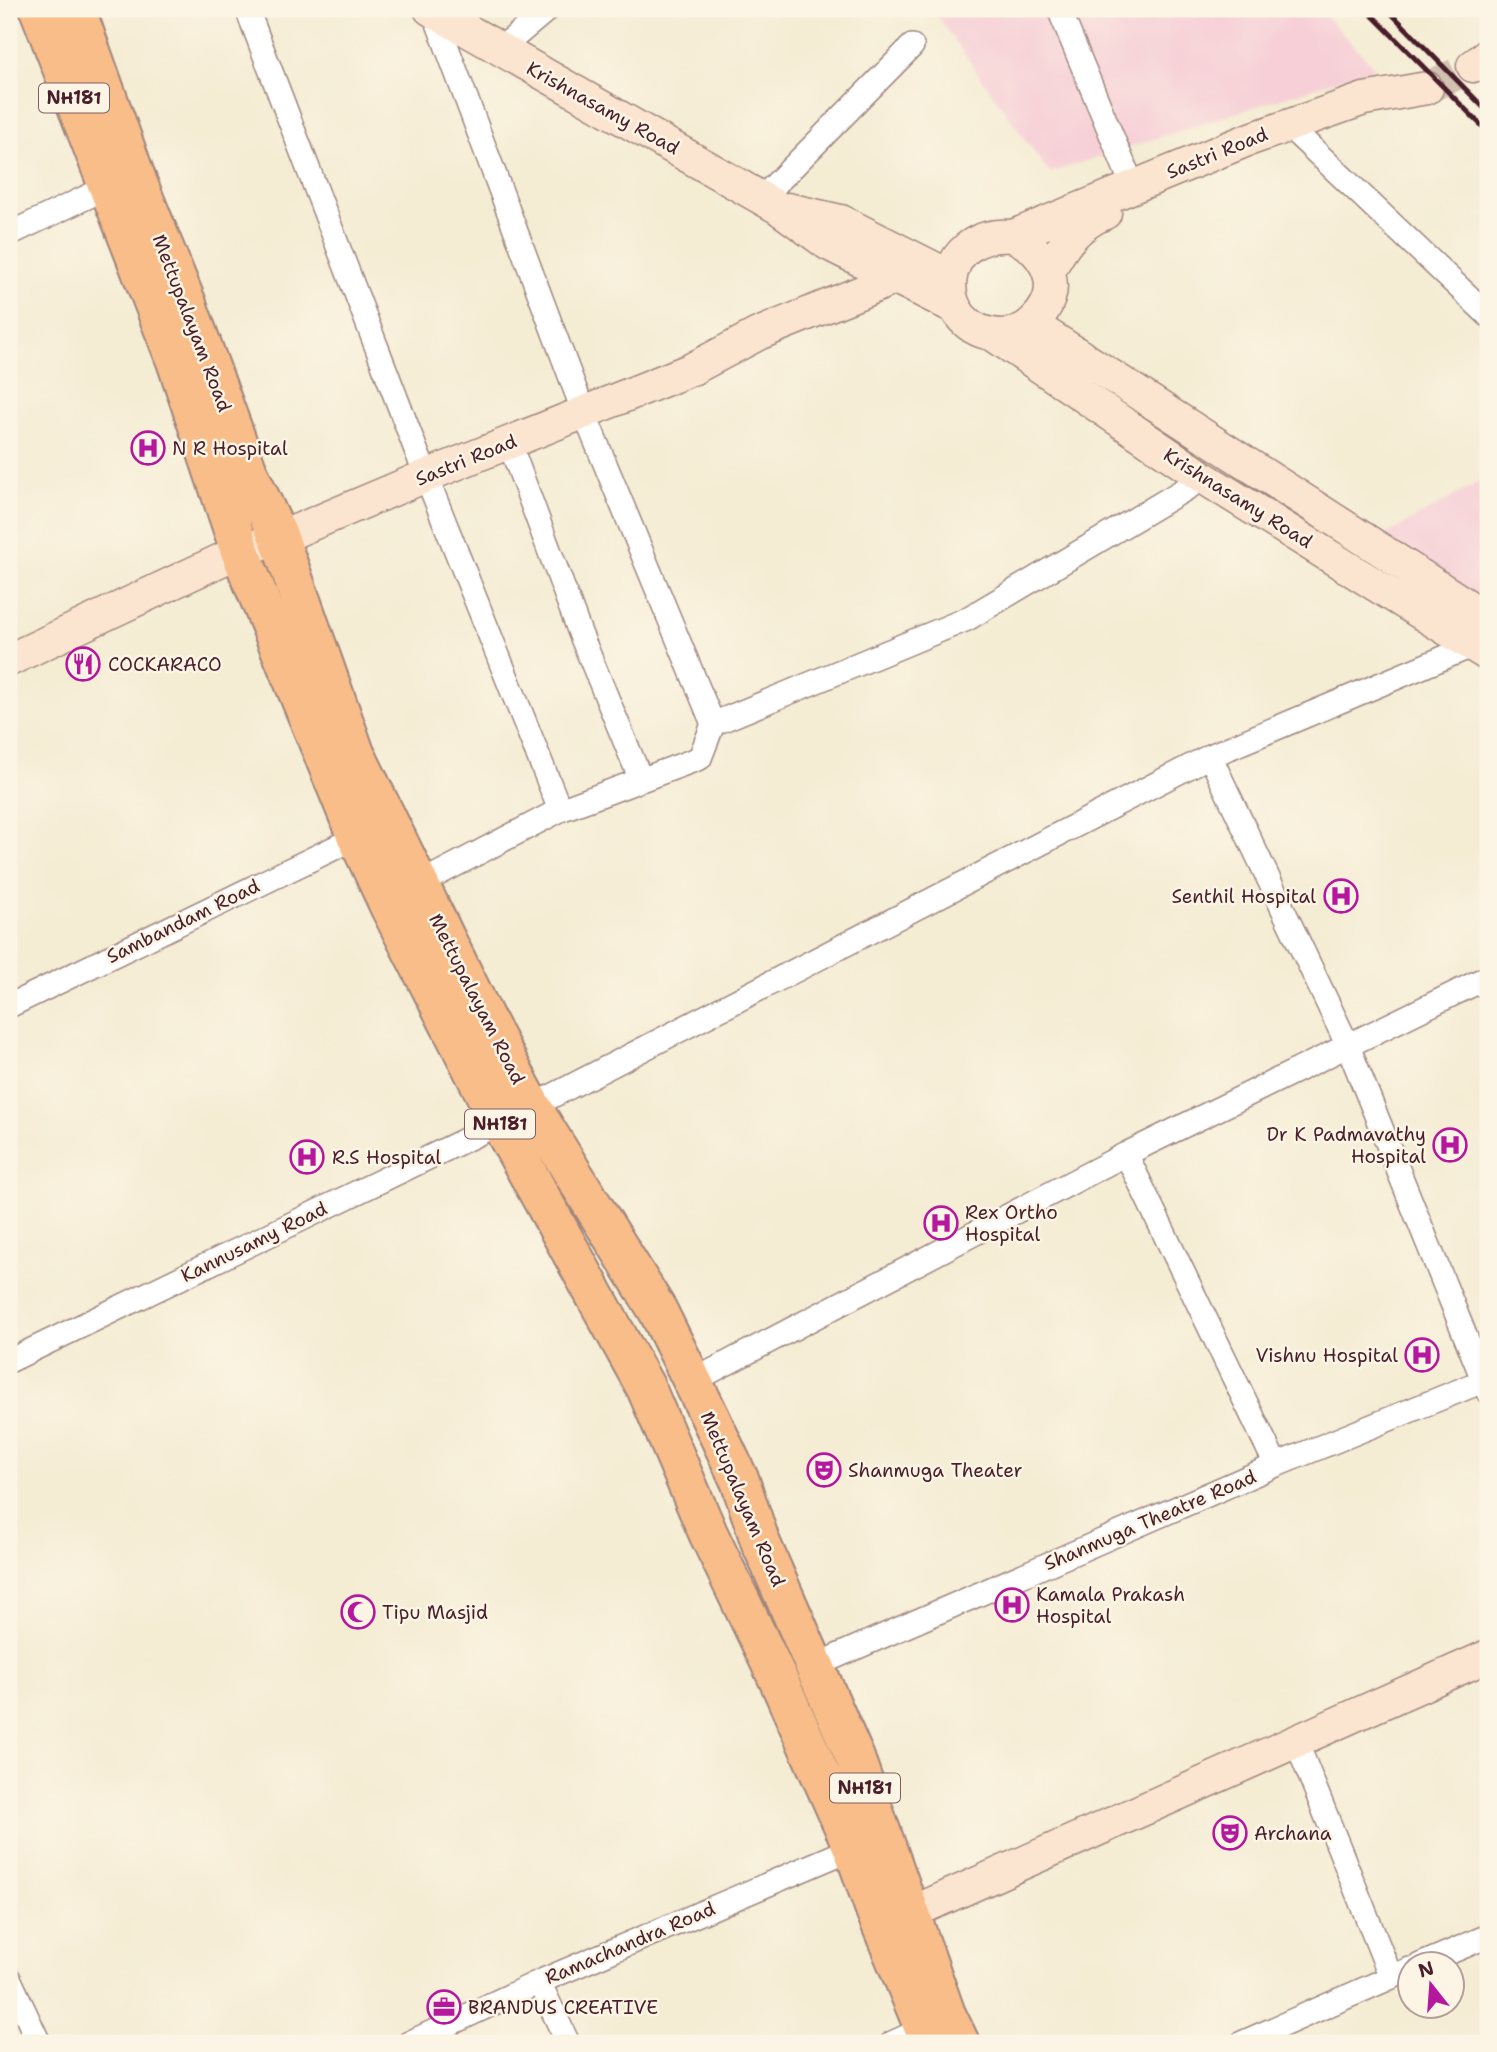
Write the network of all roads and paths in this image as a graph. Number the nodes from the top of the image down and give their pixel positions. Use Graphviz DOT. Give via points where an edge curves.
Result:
graph roads {
  1 [pos="39,9"];
  2 [pos="76,9"];
  3 [pos="247,9"];
  4 [pos="548,9"];
  5 [pos="1059,9"];
  6 [pos="432,10"];
  7 [pos="912,46"];
  8 [pos="499,50"];
  9 [pos="1297,134"];
  10 [pos="108,187"];
  11 [pos="1133,187"];
  12 [pos="769,202"];
  13 [pos="9,234"];
  14 [pos="1013,236"];
  15 [pos="1049,271"];
  16 [pos="923,277"];
  17 [pos="1488,315"];
  18 [pos="1031,324"];
  19 [pos="992,334"];
  20 [pos="584,413"];
  21 [pos="509,442"];
  22 [pos="426,476"];
  23 [pos="1204,478"];
  24 [pos="279,538"];
  25 [pos="240,551"];
  26 [pos="1483,640"];
  27 [pos="9,660"];
  28 [pos="712,724"];
  29 [pos="1210,756"];
  30 [pos="641,780"];
  31 [pos="560,810"];
  32 [pos="357,837"];
  33 [pos="419,884"];
  34 [pos="1488,977"];
  35 [pos="9,1006"];
  36 [pos="1348,1046"];
  37 [pos="516,1115"];
  38 [pos="1126,1154"];
  39 [pos="9,1361"];
  40 [pos="691,1382"];
  41 [pos="1487,1384"];
  42 [pos="1276,1465"];
  43 [pos="1488,1656"];
  44 [pos="814,1666"];
  45 [pos="1296,1741"];
  46 [pos="853,1848"];
  47 [pos="896,1919"];
  48 [pos="1488,1936"];
  49 [pos="1453,1951"];
  50 [pos="1396,1964"];
  51 [pos="1396,1975"];
  52 [pos="9,1978"];
  53 [pos="539,1982"];
  54 [pos="18,2021"];
  55 [pos="915,2039"];
  56 [pos="39,2043"];
  57 [pos="409,2043"];
  58 [pos="568,2043"];
  59 [pos="960,2043"];
  60 [pos="1241,2043"];
  1 -- 10 [label="highway, NH181"];
  2 -- 24 [label="highway, Mettupalayam Road / NH181" via="249,474"];
  3 -- 22 [label="street"];
  4 -- 8 [label="street"];
  5 -- 11 [label="street"];
  6 -- 8 [label="main road, Krishnasamy Road"];
  6 -- 20 [label="street"];
  7 -- 12 [label="street"];
  8 -- 12 [label="main road, Krishnasamy Road"];
  9 -- 11 [label="main road, Sastri Road" via="1364,113 1427,103 1435,92 1364,99"];
  9 -- 15 [label="main road, Sastri Road" via="1247,150 1086,221 1065,243"];
  9 -- 17 [label="street"];
  10 -- 13 [label="street"];
  10 -- 25 [label="highway, Mettupalayam Road / NH181" via="177,361"];
  11 -- 14 [label="main road, Sastri Road"];
  12 -- 16 [label="main road, Krishnasamy Road" via="841,221"];
  14 -- 15 [label="main road" via="1029,243"];
  14 -- 16 [label="main road" via="981,238 956,260"];
  15 -- 18 [label="main road" via="1048,300"];
  16 -- 19 [label="main road, Krishnasamy Road" via="964,320"];
  16 -- 20 [label="main road, Sastri Road" via="734,358 692,369"];
  18 -- 19 [label="main road" via="1005,335"];
  18 -- 26 [label="main road"];
  19 -- 23 [label="main road, Krishnasamy Road"];
  20 -- 21 [label="main road, Sastri Road"];
  20 -- 28 [label="street"];
  21 -- 22 [label="main road, Sastri Road"];
  21 -- 30 [label="street"];
  22 -- 24 [label="main road, Sastri Road"];
  22 -- 31 [label="street"];
  23 -- 26 [label="main road, Krishnasamy Road"];
  23 -- 28 [label="street" via="967,619"];
  24 -- 25 [label="main road, Sastri Road"];
  24 -- 33 [label="highway, Mettupalayam Road / NH181" via="355,753"];
  25 -- 27 [label="main road, Sastri Road"];
  25 -- 32 [label="highway, Mettupalayam Road / NH181"];
  26 -- 29 [label="street, Kannusamy Road"];
  28 -- 30 [label="street" via="700,758"];
  29 -- 36 [label="street"];
  29 -- 37 [label="street, Kannusamy Road"];
  30 -- 31 [label="street"];
  31 -- 33 [label="street"];
  32 -- 35 [label="street, Sambandam Road"];
  32 -- 37 [label="highway, Mettupalayam Road / NH181" via="389,906"];
  33 -- 37 [label="highway, Mettupalayam Road / NH181" via="488,1025"];
  34 -- 36 [label="street"];
  36 -- 38 [label="street"];
  36 -- 41 [label="street"];
  37 -- 39 [label="street, Kannusamy Road"];
  37 -- 40 [label="highway, Mettupalayam Road / NH181" via="658,1311"];
  37 -- 46 [label="highway, Mettupalayam Road / NH181" via="646,1388"];
  38 -- 40 [label="street"];
  38 -- 42 [label="street"];
  40 -- 44 [label="highway, Mettupalayam Road / NH181" via="740,1481 760,1541"];
  41 -- 42 [label="street, Shanmuga Theatre Road"];
  42 -- 44 [label="street, Shanmuga Theatre Road"];
  43 -- 45 [label="main road"];
  44 -- 47 [label="highway, Mettupalayam Road / NH181" via="855,1758"];
  45 -- 47 [label="main road"];
  45 -- 50 [label="street"];
  46 -- 47 [label="highway, Mettupalayam Road / NH181"];
  46 -- 53 [label="street, Ramachandra Road"];
  47 -- 55 [label="highway, Mettupalayam Road / NH181"];
  47 -- 59 [label="highway, Mettupalayam Road / NH181"];
  48 -- 49 [label="street"];
  51 -- 60 [label="street"];
  52 -- 54 [label="street"];
  53 -- 57 [label="street, Ramachandra Road"];
  53 -- 58 [label="street"];
  54 -- 56 [label="street"];
}
